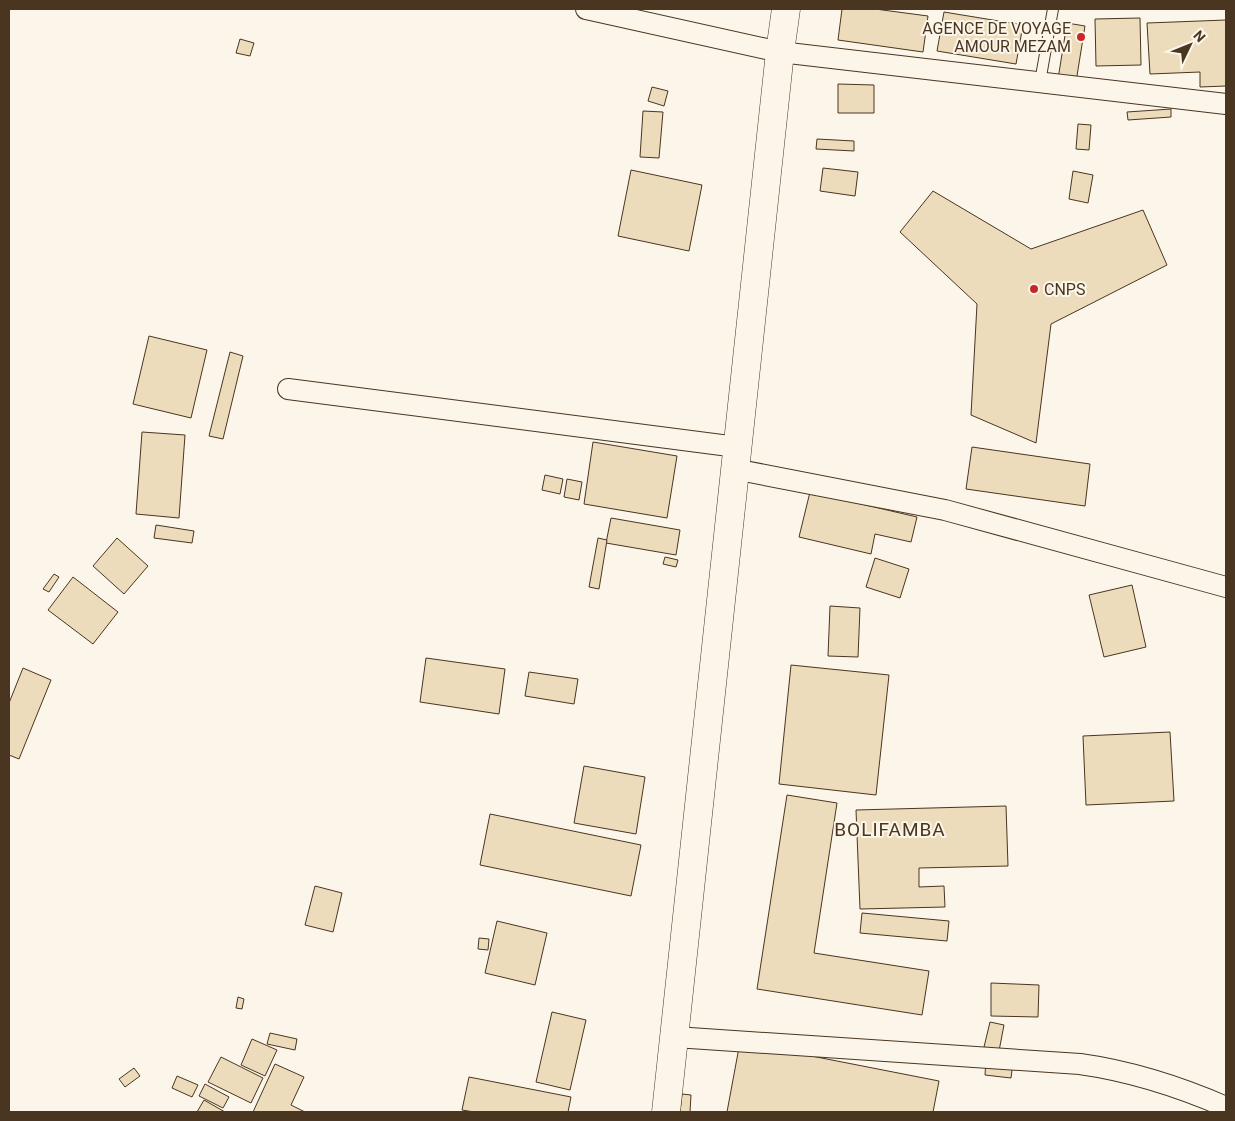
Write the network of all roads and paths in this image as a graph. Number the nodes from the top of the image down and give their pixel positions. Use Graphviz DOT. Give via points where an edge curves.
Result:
graph roads {
  1 [pos="586,9"];
  2 [pos="786,9"];
  3 [pos="1053,9"];
  4 [pos="780,52"];
  5 [pos="1040,82"];
  6 [pos="1226,104"];
  7 [pos="288,389"];
  8 [pos="735,458"];
  9 [pos="1226,587"];
  10 [pos="675,1037"];
  11 [pos="1226,1107"];
  12 [pos="666,1112"];
  1 -- 4 [label="street"];
  2 -- 4 [label="highway"];
  3 -- 5 [label="lane"];
  4 -- 5 [label="street"];
  4 -- 8 [label="highway"];
  5 -- 6 [label="street"];
  7 -- 8 [label="street"];
  8 -- 9 [label="street" via="945,510"];
  8 -- 10 [label="highway"];
  10 -- 11 [label="street" via="1080,1064 1192,1092"];
  10 -- 12 [label="highway"];
}
